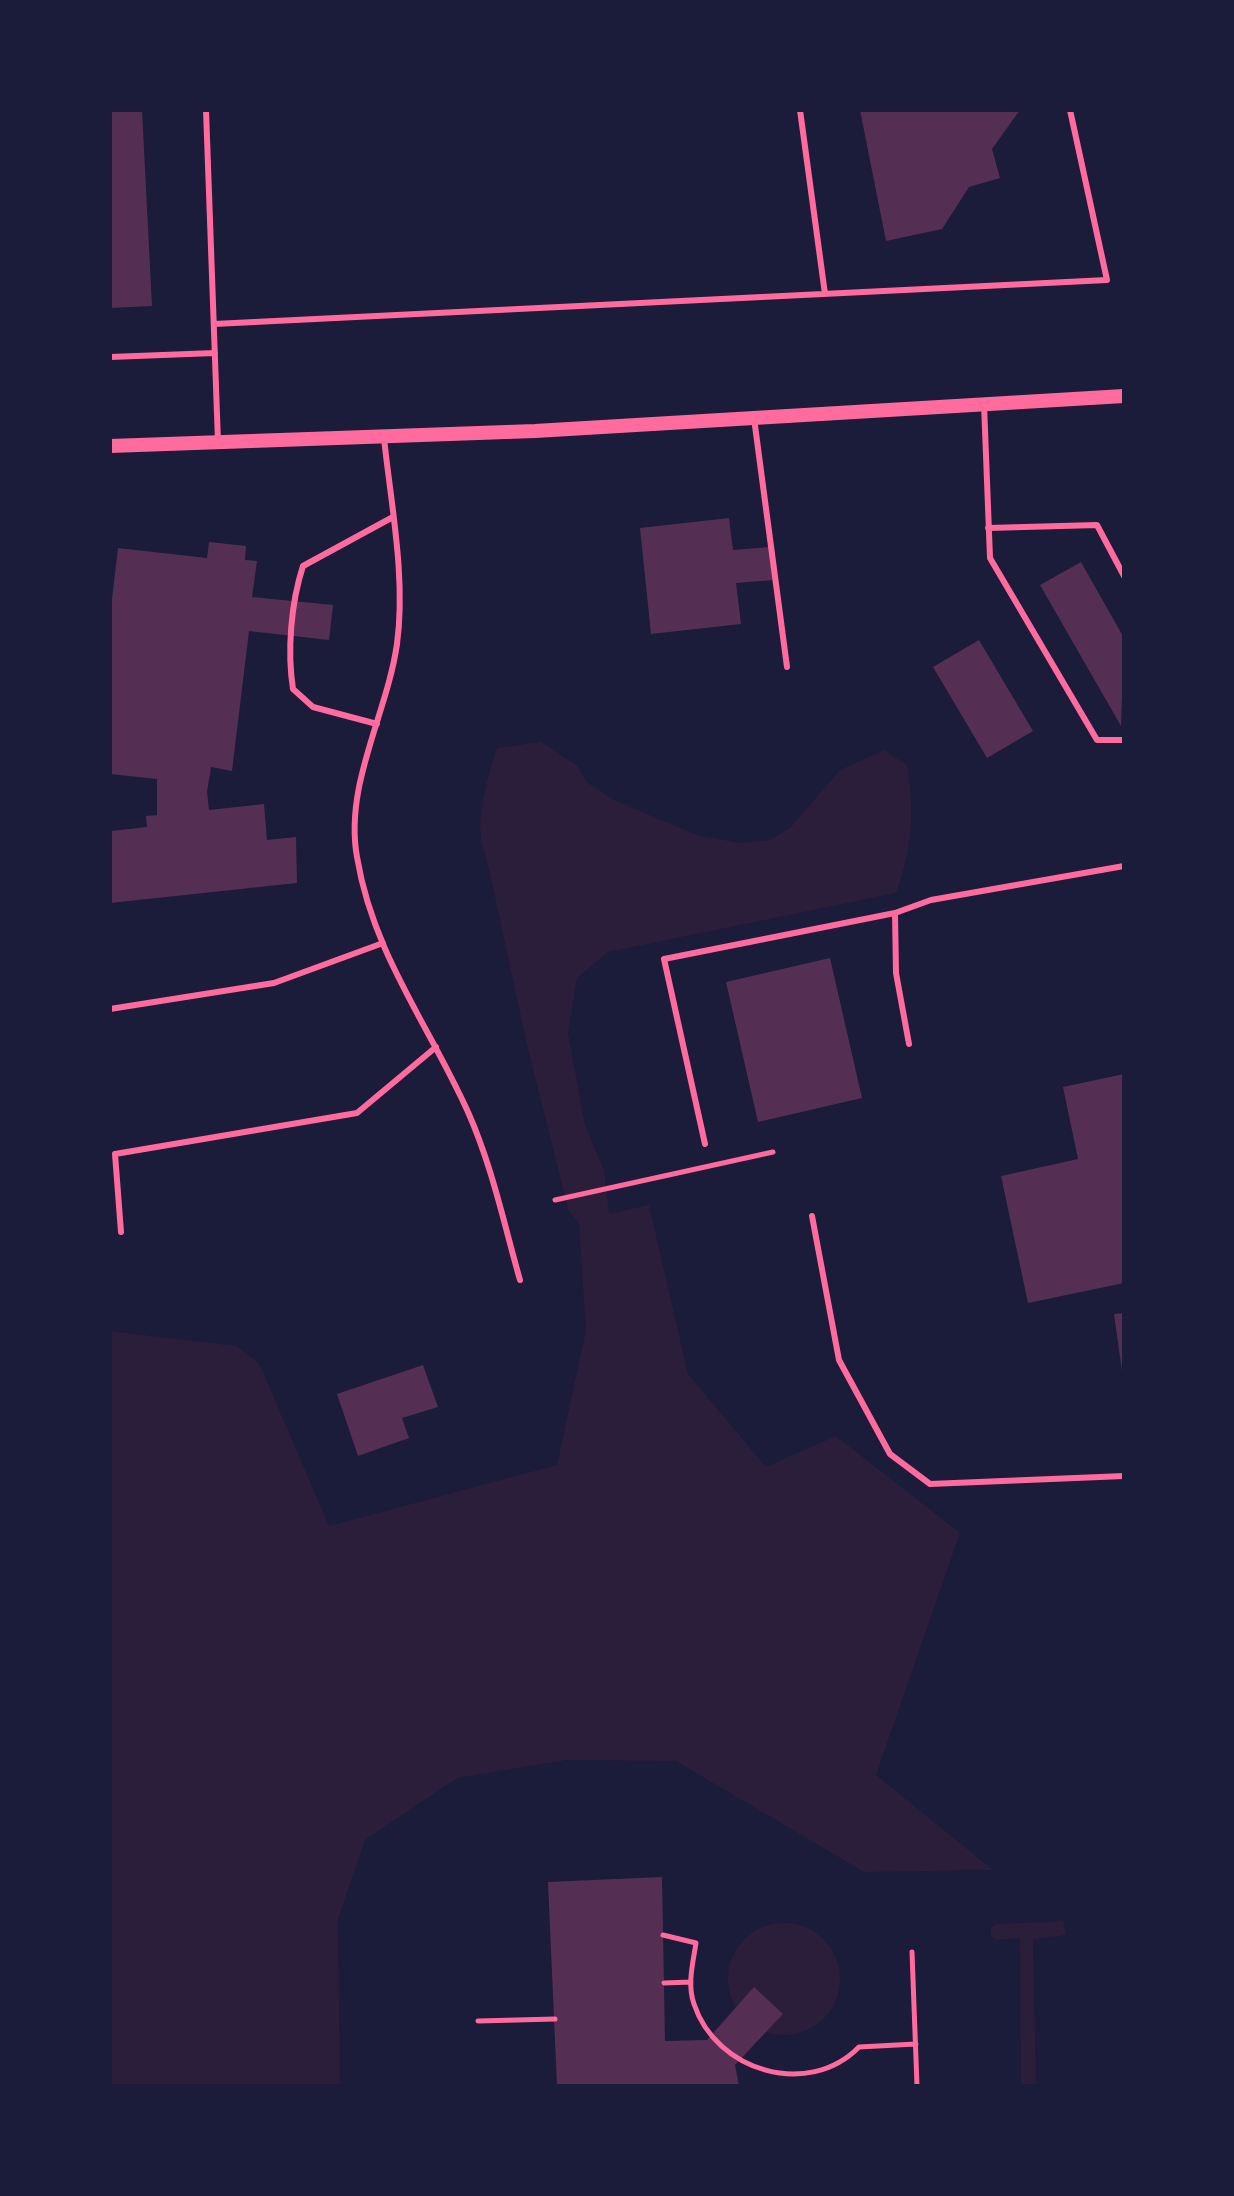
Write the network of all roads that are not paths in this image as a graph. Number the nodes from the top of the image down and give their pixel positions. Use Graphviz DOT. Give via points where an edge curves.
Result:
graph roads {
  1 [pos="206,110"];
  2 [pos="800,110"];
  3 [pos="1070,110"];
  4 [pos="825,294"];
  5 [pos="214,324"];
  6 [pos="215,353"];
  7 [pos="110,357"];
  8 [pos="1124,396"];
  9 [pos="984,404"];
  10 [pos="754,418"];
  11 [pos="384,436"];
  12 [pos="218,442"];
  13 [pos="110,446"];
  14 [pos="393,517"];
  15 [pos="988,528"];
  16 [pos="1124,576"];
  17 [pos="787,667"];
  18 [pos="377,724"];
  19 [pos="1124,740"];
  20 [pos="1124,866"];
  21 [pos="895,913"];
  22 [pos="383,943"];
  23 [pos="110,1009"];
  24 [pos="909,1044"];
  25 [pos="436,1047"];
  26 [pos="705,1144"];
  27 [pos="812,1216"];
  28 [pos="121,1232"];
  29 [pos="520,1280"];
  30 [pos="1124,1476"];
  1 -- 5 [label="lane"];
  2 -- 4 [label="lane"];
  3 -- 4 [label="lane" via="1107,280"];
  4 -- 5 [label="lane"];
  5 -- 6 [label="lane"];
  6 -- 7 [label="lane"];
  6 -- 12 [label="lane"];
  8 -- 9 [label="street"];
  9 -- 10 [label="street"];
  9 -- 15 [label="lane"];
  10 -- 11 [label="street"];
  10 -- 17 [label="lane"];
  11 -- 12 [label="street"];
  11 -- 14 [label="lane"];
  12 -- 13 [label="street"];
  14 -- 18 [label="lane" via="397,644"];
  14 -- 18 [label="lane" via="303,566 290,667 293,689 313,707"];
  15 -- 16 [label="lane" via="1097,525"];
  15 -- 19 [label="lane" via="990,558 1097,740"];
  18 -- 22 [label="lane" via="355,833 365,894"];
  20 -- 21 [label="lane" via="931,900"];
  21 -- 24 [label="lane" via="896,973"];
  21 -- 26 [label="lane" via="664,959"];
  22 -- 23 [label="lane" via="274,983"];
  22 -- 25 [label="lane" via="394,974"];
  25 -- 28 [label="lane" via="357,1113 115,1154"];
  25 -- 29 [label="lane" via="487,1158"];
  27 -- 30 [label="lane" via="839,1360 890,1454 930,1484"];
}
